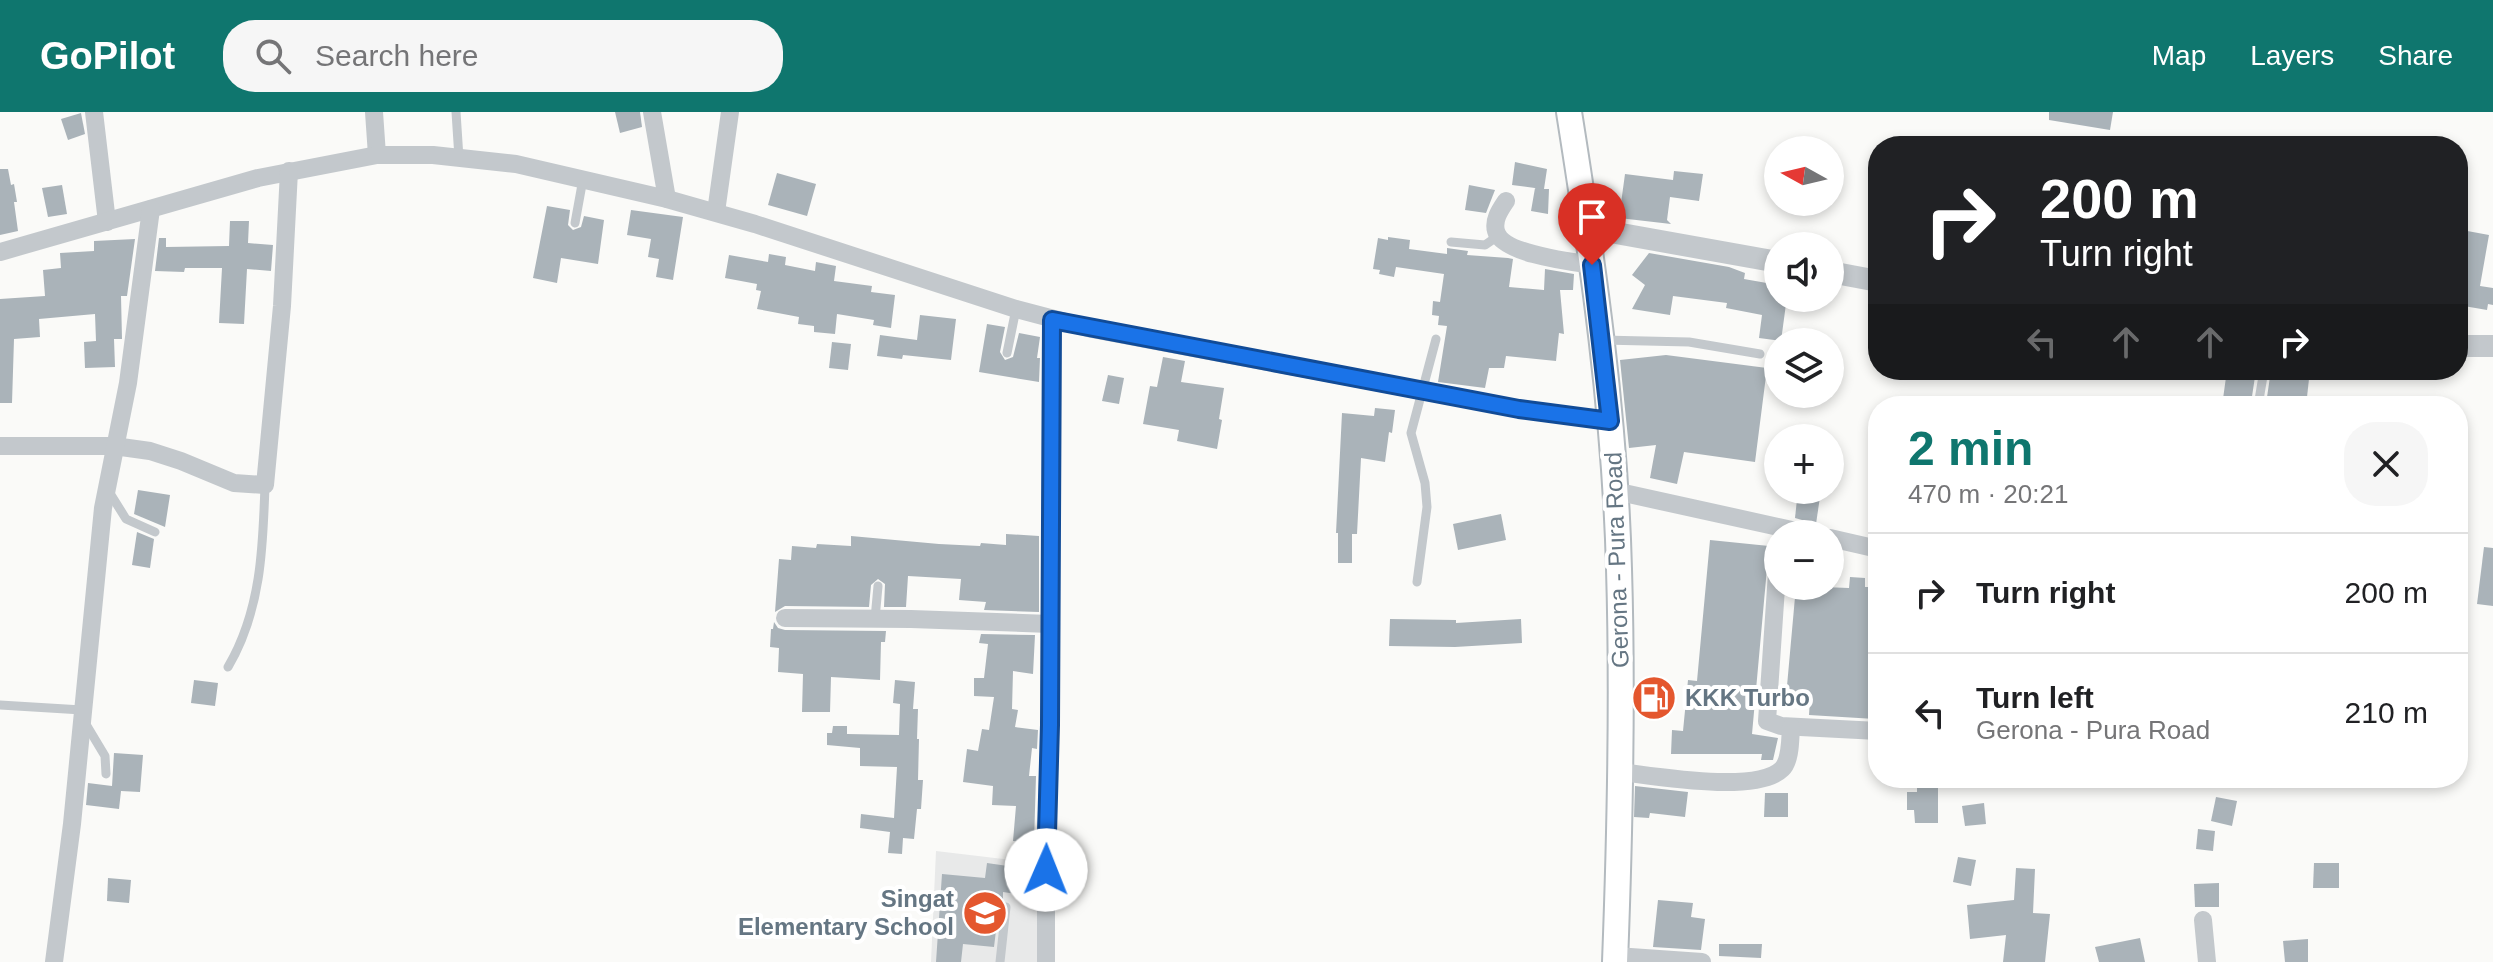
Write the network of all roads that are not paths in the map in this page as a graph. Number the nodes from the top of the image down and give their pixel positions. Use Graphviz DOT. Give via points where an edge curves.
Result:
graph roads {
  1 [pos="94,112"];
  2 [pos="374,112"];
  3 [pos="456,112"];
  4 [pos="652,112"];
  5 [pos="730,112"];
  6 [pos="1569,112"];
  7 [pos="377,155"];
  8 [pos="459,158"];
  9 [pos="289,171"];
  10 [pos="583,179"];
  11 [pos="667,199"];
  12 [pos="1506,201"];
  13 [pos="151,209"];
  14 [pos="716,212"];
  15 [pos="107,222"];
  16 [pos="575,223"];
  17 [pos="1588,228"];
  18 [pos="1498,236"];
  19 [pos="1451,242"];
  20 [pos="0,252"];
  21 [pos="1764,259"];
  22 [pos="1592,265"];
  23 [pos="1844,275"];
  24 [pos="1868,279"];
  25 [pos="1016,309"];
  26 [pos="1052,320"];
  27 [pos="1436,339"];
  28 [pos="1602,340"];
  29 [pos="2468,346"];
  30 [pos="2493,346"];
  31 [pos="1007,353"];
  32 [pos="1760,354"];
  33 [pos="1421,391"];
  34 [pos="1610,421"];
  35 [pos="0,446"];
  36 [pos="114,446"];
  37 [pos="265,485"];
  38 [pos="106,487"];
  39 [pos="1615,491"];
  40 [pos="1764,527"];
  41 [pos="155,532"];
  42 [pos="1844,541"];
  43 [pos="1868,547"];
  44 [pos="1417,582"];
  45 [pos="878,586"];
  46 [pos="1775,600"];
  47 [pos="785,618"];
  48 [pos="875,619"];
  49 [pos="1050,624"];
  50 [pos="228,667"];
  51 [pos="0,705"];
  52 [pos="82,714"];
  53 [pos="1791,727"];
  54 [pos="1868,731"];
  55 [pos="1621,772"];
  56 [pos="106,774"];
  57 [pos="1006,907"];
  58 [pos="2203,920"];
  59 [pos="1615,959"];
  60 [pos="54,962"];
  61 [pos="1000,962"];
  62 [pos="1046,962"];
  63 [pos="1702,962"];
  64 [pos="2207,962"];
  1 -- 15 [label="street"];
  2 -- 7 [label="street"];
  3 -- 8 [label="lane"];
  4 -- 11 [label="street"];
  5 -- 14 [label="street"];
  6 -- 17 [label="main road, Gerona - Pura Road"];
  7 -- 8 [label="street"];
  7 -- 9 [label="street"];
  8 -- 10 [label="street"];
  9 -- 13 [label="street"];
  9 -- 37 [label="street"];
  10 -- 11 [label="street"];
  10 -- 16 [label="lane"];
  11 -- 14 [label="street"];
  12 -- 18 [label="street" via="1497,215"];
  13 -- 15 [label="street"];
  13 -- 36 [label="street" via="128,383"];
  14 -- 25 [label="street"];
  15 -- 20 [label="street"];
  17 -- 21 [label="street"];
  17 -- 22 [label="main road, Gerona - Pura Road"];
  18 -- 19 [label="lane" via="1485,245"];
  18 -- 22 [label="street" via="1533,255"];
  22 -- 28 [label="main road, Gerona - Pura Road"];
  23 -- 24 [label="street"];
  25 -- 26 [label="street"];
  25 -- 31 [label="lane"];
  26 -- 33 [label="street"];
  26 -- 49 [label="street"];
  27 -- 33 [label="lane"];
  28 -- 32 [label="lane" via="1689,342"];
  28 -- 34 [label="main road, Gerona - Pura Road"];
  29 -- 30 [label="street"];
  33 -- 34 [label="street"];
  33 -- 44 [label="lane" via="1411,433 1427,507"];
  34 -- 39 [label="main road, Gerona - Pura Road"];
  35 -- 36 [label="street"];
  36 -- 37 [label="street" via="150,451 234,483"];
  36 -- 38 [label="street"];
  37 -- 50 [label="lane" via="254,607"];
  38 -- 41 [label="lane" via="126,519"];
  38 -- 52 [label="street"];
  39 -- 40 [label="street"];
  39 -- 55 [label="main road, Gerona - Pura Road"];
  42 -- 43 [label="street"];
  45 -- 48 [label="lane"];
  46 -- 53 [label="street" via="1766,715 1771,724"];
  47 -- 48 [label="street"];
  48 -- 49 [label="street"];
  49 -- 62 [label="street"];
  51 -- 52 [label="lane"];
  52 -- 56 [label="lane" via="105,756"];
  52 -- 60 [label="street"];
  53 -- 54 [label="street"];
  53 -- 55 [label="street" via="1786,763 1771,776 1711,782"];
  55 -- 59 [label="main road, Gerona - Pura Road"];
  57 -- 61 [label="lane"];
  58 -- 64 [label="street"];
  59 -- 63 [label="street"];
}
